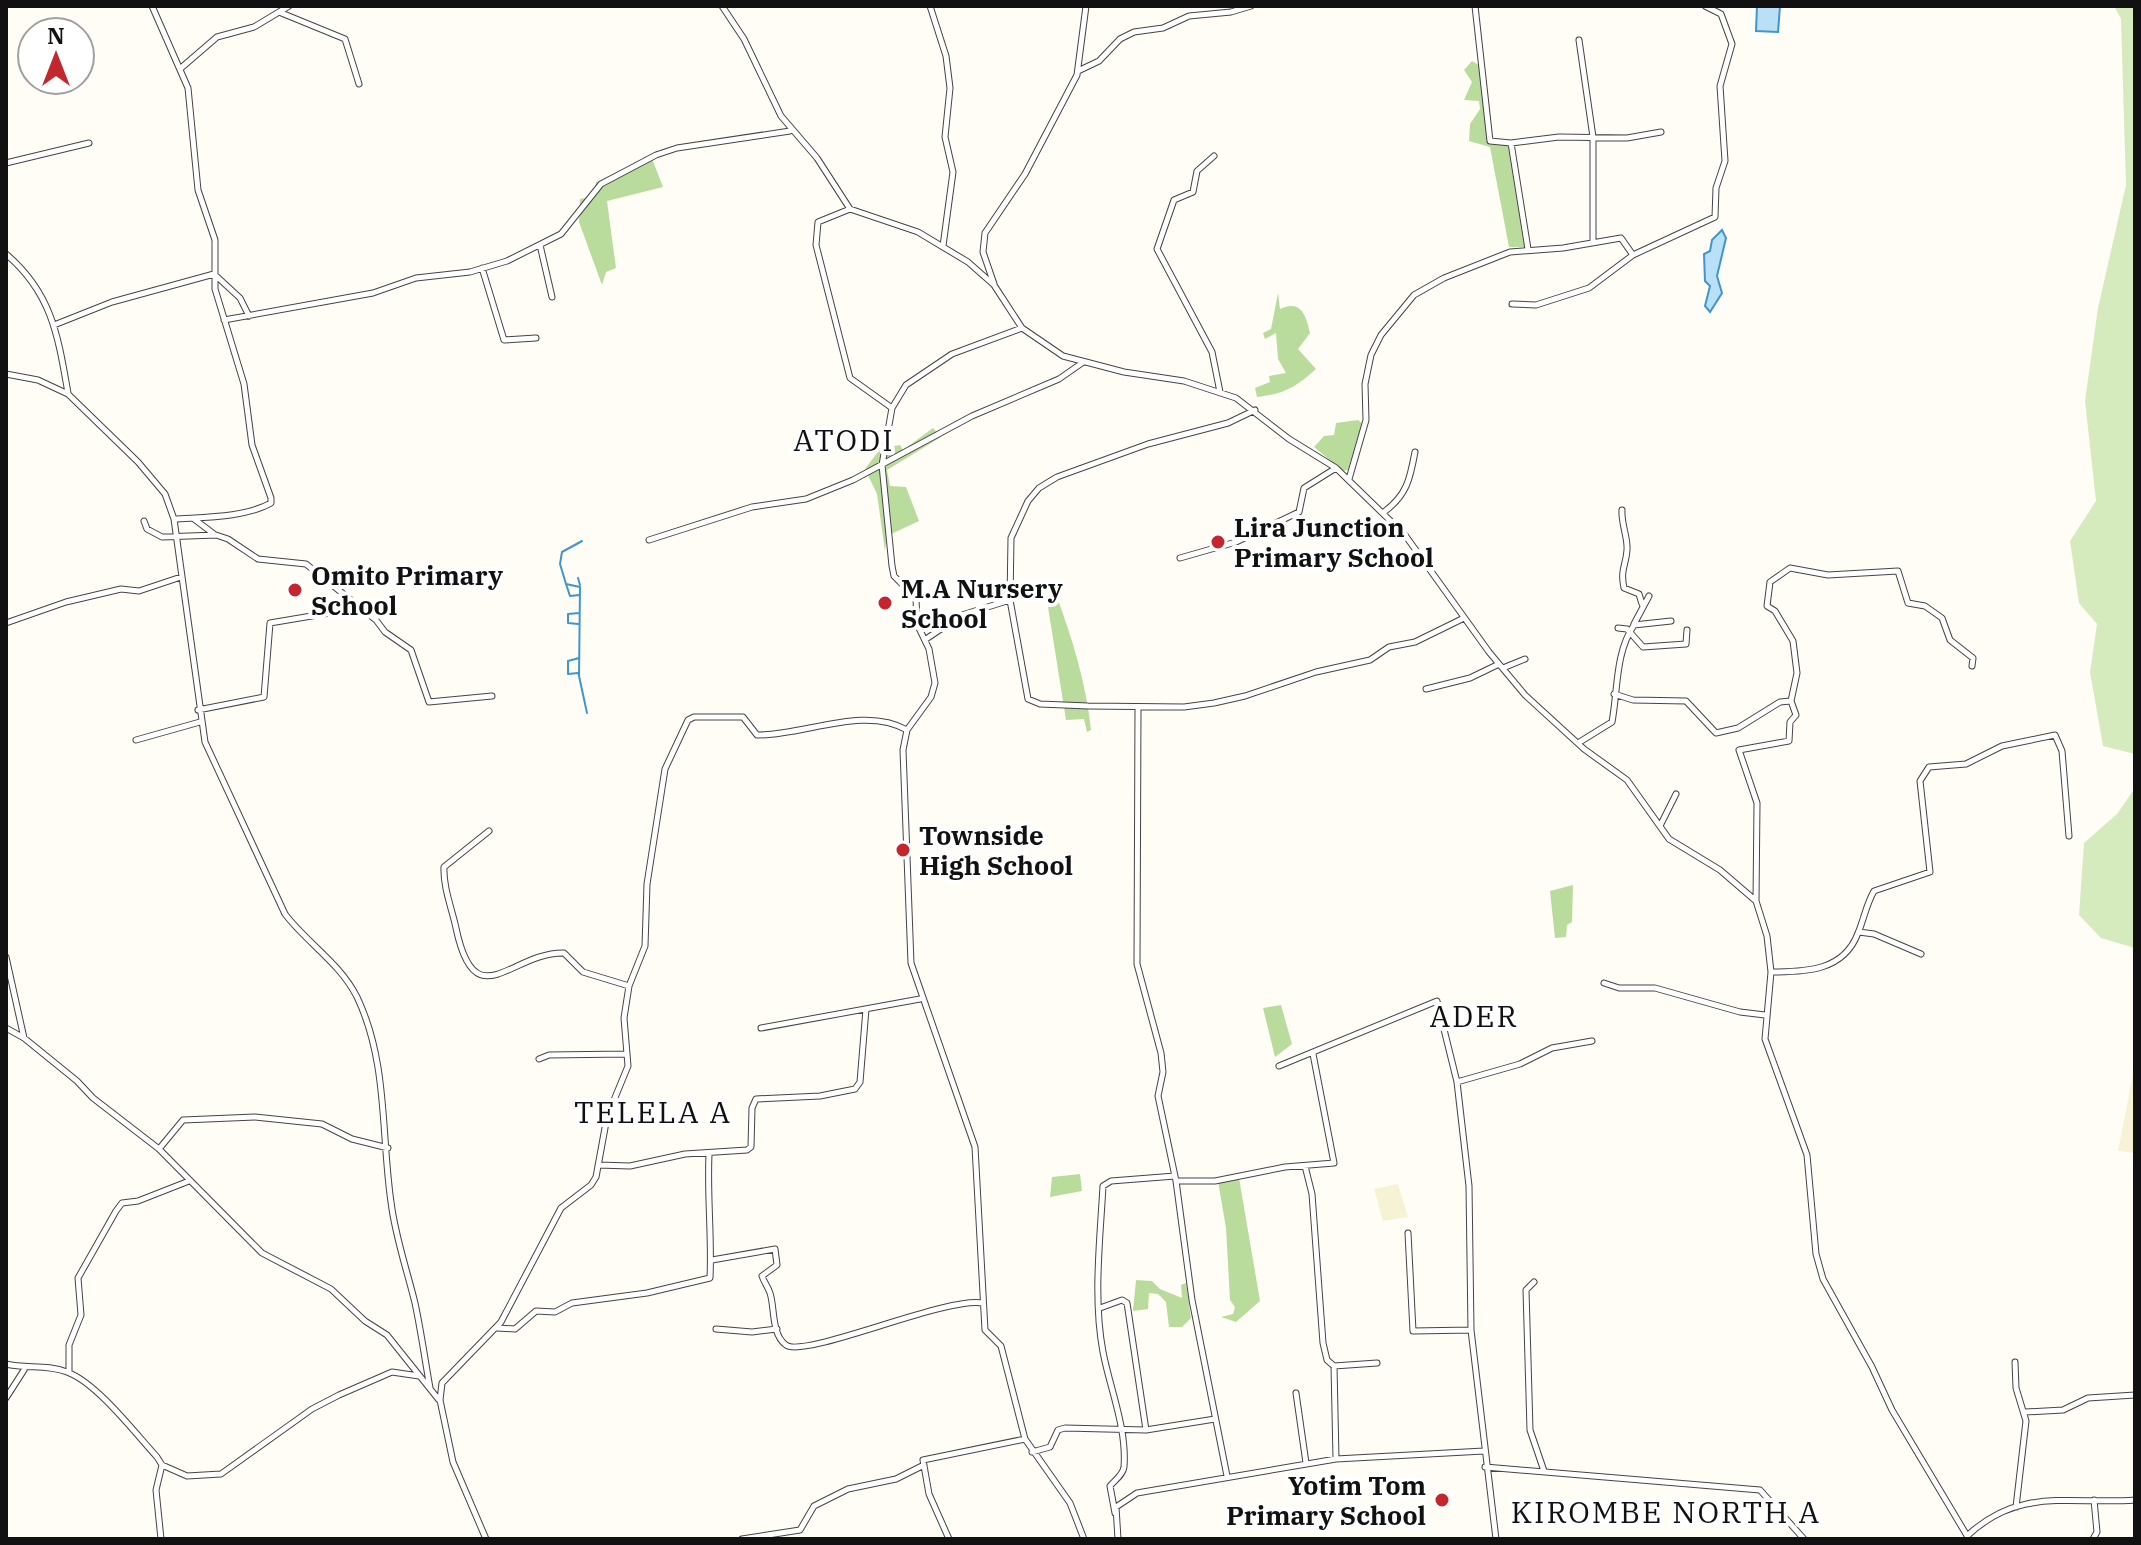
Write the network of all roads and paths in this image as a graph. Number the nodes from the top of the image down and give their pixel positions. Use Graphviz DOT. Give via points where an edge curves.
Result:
graph roads {
  1 [pos="152,6"];
  2 [pos="289,6"];
  3 [pos="722,6"];
  4 [pos="930,6"];
  5 [pos="1086,6"];
  6 [pos="1251,6"];
  7 [pos="1475,6"];
  8 [pos="1705,6"];
  9 [pos="279,12"];
  10 [pos="1579,40"];
  11 [pos="181,68"];
  12 [pos="1078,71"];
  13 [pos="359,84"];
  14 [pos="791,131"];
  15 [pos="1661,132"];
  16 [pos="1593,137"];
  17 [pos="89,143"];
  18 [pos="1511,143"];
  19 [pos="1214,156"];
  20 [pos="6,163"];
  21 [pos="850,209"];
  22 [pos="1593,242"];
  23 [pos="540,245"];
  24 [pos="943,246"];
  25 [pos="1528,249"];
  26 [pos="6,254"];
  27 [pos="1633,255"];
  28 [pos="482,268"];
  29 [pos="214,274"];
  30 [pos="994,285"];
  31 [pos="552,297"];
  32 [pos="1512,304"];
  33 [pos="249,316"];
  34 [pos="224,320"];
  35 [pos="54,325"];
  36 [pos="1022,328"];
  37 [pos="536,338"];
  38 [pos="1083,363"];
  39 [pos="6,374"];
  40 [pos="1220,392"];
  41 [pos="68,394"];
  42 [pos="892,408"];
  43 [pos="1255,410"];
  44 [pos="1415,452"];
  45 [pos="882,465"];
  46 [pos="1336,468"];
  47 [pos="1349,479"];
  48 [pos="1622,510"];
  49 [pos="1384,512"];
  50 [pos="193,518"];
  51 [pos="174,519"];
  52 [pos="144,521"];
  53 [pos="216,535"];
  54 [pos="177,539"];
  55 [pos="649,540"];
  56 [pos="1180,558"];
  57 [pos="181,577"];
  58 [pos="1649,596"];
  59 [pos="1010,600"];
  60 [pos="1642,604"];
  61 [pos="360,608"];
  62 [pos="1465,618"];
  63 [pos="1671,621"];
  64 [pos="6,623"];
  65 [pos="1634,625"];
  66 [pos="1618,628"];
  67 [pos="1687,630"];
  68 [pos="1628,631"];
  69 [pos="926,639"];
  70 [pos="1525,659"];
  71 [pos="1501,666"];
  72 [pos="1972,666"];
  73 [pos="1426,689"];
  74 [pos="1614,694"];
  75 [pos="492,696"];
  76 [pos="1791,701"];
  77 [pos="1138,707"];
  78 [pos="198,710"];
  79 [pos="200,722"];
  80 [pos="907,730"];
  81 [pos="136,740"];
  82 [pos="1578,743"];
  83 [pos="1676,794"];
  84 [pos="1659,827"];
  85 [pos="489,831"];
  86 [pos="2069,836"];
  87 [pos="1756,901"];
  88 [pos="1859,932"];
  89 [pos="1921,954"];
  90 [pos="6,957"];
  91 [pos="1771,972"];
  92 [pos="1604,983"];
  93 [pos="629,986"];
  94 [pos="920,999"];
  95 [pos="866,1009"];
  96 [pos="1765,1015"];
  97 [pos="6,1028"];
  98 [pos="761,1028"];
  99 [pos="24,1038"];
  100 [pos="1592,1041"];
  101 [pos="626,1054"];
  102 [pos="1313,1054"];
  103 [pos="539,1059"];
  104 [pos="1279,1066"];
  105 [pos="1457,1082"];
  106 [pos="388,1148"];
  107 [pos="159,1149"];
  108 [pos="709,1154"];
  109 [pos="598,1165"];
  110 [pos="1305,1166"];
  111 [pos="1175,1178"];
  112 [pos="190,1181"];
  113 [pos="1408,1233"];
  114 [pos="712,1260"];
  115 [pos="1534,1282"];
  116 [pos="983,1303"];
  117 [pos="1100,1308"];
  118 [pos="496,1328"];
  119 [pos="716,1329"];
  120 [pos="777,1329"];
  121 [pos="1471,1330"];
  122 [pos="2015,1362"];
  123 [pos="1377,1363"];
  124 [pos="6,1364"];
  125 [pos="1334,1366"];
  126 [pos="25,1369"];
  127 [pos="69,1372"];
  128 [pos="420,1376"];
  129 [pos="430,1388"];
  130 [pos="1296,1393"];
  131 [pos="2135,1395"];
  132 [pos="6,1398"];
  133 [pos="440,1400"];
  134 [pos="2025,1412"];
  135 [pos="1215,1419"];
  136 [pos="1146,1430"];
  137 [pos="1121,1431"];
  138 [pos="1025,1439"];
  139 [pos="1484,1451"];
  140 [pos="1032,1452"];
  141 [pos="1336,1459"];
  142 [pos="1306,1463"];
  143 [pos="162,1465"];
  144 [pos="924,1465"];
  145 [pos="1485,1467"];
  146 [pos="1544,1471"];
  147 [pos="1227,1476"];
  148 [pos="2094,1500"];
  149 [pos="2135,1500"];
  150 [pos="2016,1507"];
  151 [pos="1115,1513"];
  152 [pos="1968,1537"];
  153 [pos="161,1539"];
  154 [pos="486,1539"];
  155 [pos="742,1539"];
  156 [pos="949,1539"];
  157 [pos="1084,1539"];
  158 [pos="1116,1539"];
  159 [pos="1496,1539"];
  160 [pos="1804,1539"];
  161 [pos="2093,1539"];
  1 -- 11 [label="street"];
  2 -- 9 [label="street"];
  3 -- 14 [label="street"];
  4 -- 24 [label="street" via="950,88 945,137 953,172"];
  5 -- 12 [label="street"];
  6 -- 12 [label="street" via="1134,32"];
  7 -- 18 [label="street" via="1490,141"];
  8 -- 27 [label="street" via="1721,14 1732,44 1720,86 1725,161 1716,188 1715,217"];
  9 -- 11 [label="street" via="254,27 220,36"];
  9 -- 13 [label="street" via="345,39"];
  10 -- 16 [label="street"];
  11 -- 29 [label="street" via="191,100 198,190 214,236"];
  12 -- 30 [label="street" via="1025,174 985,233 983,252"];
  14 -- 21 [label="street" via="817,158"];
  14 -- 23 [label="street" via="656,155 601,184 561,234"];
  15 -- 16 [label="street"];
  16 -- 18 [label="street"];
  16 -- 22 [label="street"];
  17 -- 20 [label="street"];
  18 -- 25 [label="street"];
  19 -- 40 [label="street" via="1197,171 1193,192 1174,200 1157,249 1212,352"];
  21 -- 24 [label="street"];
  21 -- 42 [label="street" via="818,222 816,245 850,378"];
  22 -- 25 [label="street"];
  22 -- 27 [label="street" via="1621,238"];
  23 -- 28 [label="street"];
  23 -- 31 [label="street"];
  24 -- 30 [label="street"];
  25 -- 47 [label="street" via="1496,257 1414,295 1381,335 1366,372 1366,420"];
  26 -- 35 [label="street" via="37,286"];
  27 -- 32 [label="street" via="1589,288 1565,298"];
  28 -- 33 [label="street"];
  28 -- 37 [label="street" via="504,340"];
  29 -- 33 [label="street" via="240,298"];
  29 -- 34 [label="street"];
  29 -- 35 [label="street" via="112,302"];
  30 -- 36 [label="street"];
  33 -- 34 [label="street"];
  34 -- 50 [label="street" via="271,503"];
  35 -- 41 [label="street"];
  36 -- 38 [label="street"];
  36 -- 42 [label="street" via="952,354 906,385"];
  38 -- 40 [label="street"];
  38 -- 45 [label="street"];
  39 -- 41 [label="street" via="38,380"];
  40 -- 43 [label="street"];
  41 -- 51 [label="street" via="157,484"];
  42 -- 45 [label="street"];
  43 -- 46 [label="street"];
  43 -- 59 [label="street" via="1108,458 1039,488 1011,538"];
  44 -- 49 [label="street" via="1410,482"];
  45 -- 55 [label="street" via="806,499 752,507"];
  45 -- 69 [label="street" via="894,575 916,598 918,626"];
  46 -- 47 [label="street"];
  46 -- 56 [label="street" via="1304,488 1299,512 1236,542"];
  47 -- 49 [label="street"];
  48 -- 60 [label="street" via="1627,547 1621,566 1624,588 1639,594"];
  49 -- 62 [label="street"];
  50 -- 51 [label="street"];
  50 -- 53 [label="street"];
  51 -- 54 [label="street"];
  52 -- 54 [label="street" via="156,534"];
  53 -- 54 [label="street"];
  53 -- 61 [label="street" via="258,559 303,562"];
  54 -- 57 [label="street"];
  57 -- 64 [label="street" via="139,591 116,590 66,602"];
  57 -- 78 [label="street"];
  58 -- 60 [label="street"];
  59 -- 69 [label="street" via="962,615"];
  59 -- 77 [label="street" via="1030,701"];
  60 -- 65 [label="street"];
  61 -- 75 [label="street" via="411,650 429,702"];
  61 -- 78 [label="street" via="270,623 264,697"];
  62 -- 71 [label="street"];
  62 -- 77 [label="street" via="1415,642 1389,647 1370,660 1245,696 1184,707"];
  63 -- 65 [label="street"];
  65 -- 68 [label="street"];
  66 -- 68 [label="street"];
  67 -- 68 [label="street" via="1686,644 1643,647"];
  68 -- 74 [label="street"];
  69 -- 80 [label="street" via="934,690"];
  70 -- 71 [label="street"];
  71 -- 73 [label="street"];
  71 -- 82 [label="street"];
  72 -- 76 [label="street" via="1973,658 1950,640 1942,618 1928,607 1908,603 1898,571 1828,575 1790,568 1770,582 1766,602 1793,641 1797,673"];
  74 -- 76 [label="street" via="1633,700 1686,701 1716,733 1738,728 1780,702"];
  74 -- 82 [label="street" via="1612,722"];
  76 -- 87 [label="street" via="1796,715 1789,741 1739,750 1757,803"];
  77 -- 111 [label="street" via="1137,964 1161,1053 1158,1096"];
  78 -- 79 [label="street"];
  79 -- 81 [label="street"];
  79 -- 106 [label="street" via="285,914 302,938 334,964 358,1000 382,1093"];
  80 -- 93 [label="street" via="870,722 757,735 743,717 688,720 665,769 647,884 645,946"];
  80 -- 94 [label="street" via="902,771 909,950"];
  82 -- 84 [label="street" via="1627,780"];
  83 -- 84 [label="street"];
  84 -- 87 [label="street"];
  85 -- 93 [label="street" via="444,867 461,952 471,971 496,975 564,953 583,972"];
  86 -- 88 [label="street" via="2062,751 2055,735 2002,746 1966,764 1929,767 1920,781 1930,872 1874,891"];
  87 -- 91 [label="street"];
  88 -- 89 [label="street"];
  88 -- 91 [label="street" via="1845,954 1829,966"];
  90 -- 99 [label="street"];
  91 -- 96 [label="street"];
  92 -- 96 [label="street" via="1655,988"];
  93 -- 101 [label="street" via="623,1026"];
  94 -- 95 [label="street"];
  94 -- 116 [label="street" via="975,1147"];
  95 -- 98 [label="street"];
  95 -- 108 [label="street" via="857,1088 756,1099 750,1148"];
  96 -- 152 [label="street" via="1768,1053 1807,1155 1823,1279 1892,1410"];
  97 -- 99 [label="street"];
  99 -- 107 [label="street"];
  100 -- 105 [label="street" via="1552,1048 1520,1064"];
  101 -- 103 [label="street"];
  101 -- 109 [label="street" via="627,1069 607,1117"];
  102 -- 104 [label="street"];
  102 -- 105 [label="street" via="1437,1001"];
  102 -- 110 [label="street" via="1335,1159"];
  105 -- 121 [label="street" via="1471,1214"];
  106 -- 107 [label="street" via="352,1139 330,1125 241,1117 183,1120"];
  106 -- 129 [label="street" via="391,1205"];
  107 -- 112 [label="street"];
  108 -- 109 [label="street" via="630,1166"];
  108 -- 114 [label="street"];
  109 -- 118 [label="street" via="591,1185 561,1208"];
  110 -- 111 [label="street" via="1215,1181"];
  110 -- 125 [label="street" via="1322,1290 1323,1343"];
  111 -- 117 [label="street" via="1111,1181 1103,1186"];
  111 -- 135 [label="street"];
  112 -- 127 [label="street" via="122,1203 116,1211 78,1278 81,1315 69,1345"];
  112 -- 128 [label="street" via="262,1253 331,1289 387,1335"];
  113 -- 121 [label="street" via="1413,1331"];
  114 -- 118 [label="street" via="707,1280 581,1301 555,1312 536,1311 515,1329"];
  114 -- 120 [label="street" via="775,1249 777,1265 762,1276"];
  115 -- 146 [label="street" via="1526,1290 1530,1430"];
  116 -- 120 [label="street" via="937,1310 816,1345 792,1348"];
  116 -- 138 [label="street" via="985,1330 1001,1346"];
  117 -- 136 [label="street" via="1127,1303"];
  117 -- 137 [label="street" via="1103,1352"];
  118 -- 133 [label="street" via="444,1377"];
  119 -- 120 [label="street"];
  121 -- 139 [label="street"];
  122 -- 134 [label="street" via="2017,1393"];
  123 -- 125 [label="street"];
  124 -- 126 [label="street"];
  125 -- 141 [label="street"];
  126 -- 127 [label="street"];
  126 -- 132 [label="street"];
  127 -- 143 [label="street" via="106,1403"];
  128 -- 129 [label="street"];
  128 -- 143 [label="street" via="392,1372 339,1395 214,1477 187,1476"];
  129 -- 133 [label="street"];
  130 -- 142 [label="street"];
  131 -- 134 [label="street" via="2088,1398 2063,1410"];
  133 -- 154 [label="street" via="461,1487"];
  134 -- 150 [label="street"];
  135 -- 136 [label="street"];
  135 -- 147 [label="street"];
  136 -- 137 [label="street"];
  137 -- 140 [label="street" via="1059,1429 1050,1447"];
  137 -- 151 [label="street" via="1123,1470 1110,1490"];
  138 -- 140 [label="street"];
  138 -- 144 [label="street" via="923,1460"];
  139 -- 141 [label="street"];
  139 -- 145 [label="street"];
  140 -- 157 [label="street" via="1070,1503"];
  141 -- 142 [label="street"];
  142 -- 147 [label="street"];
  143 -- 153 [label="street" via="156,1490"];
  144 -- 155 [label="street" via="896,1479 848,1489 814,1506 800,1530"];
  144 -- 156 [label="street" via="929,1494"];
  145 -- 146 [label="street"];
  145 -- 159 [label="street"];
  146 -- 160 [label="street" via="1760,1490"];
  147 -- 151 [label="street" via="1137,1493 1120,1502"];
  148 -- 149 [label="street"];
  148 -- 150 [label="street" via="2065,1498"];
  148 -- 161 [label="street"];
  150 -- 152 [label="street" via="1990,1516"];
  151 -- 158 [label="street"];
}
